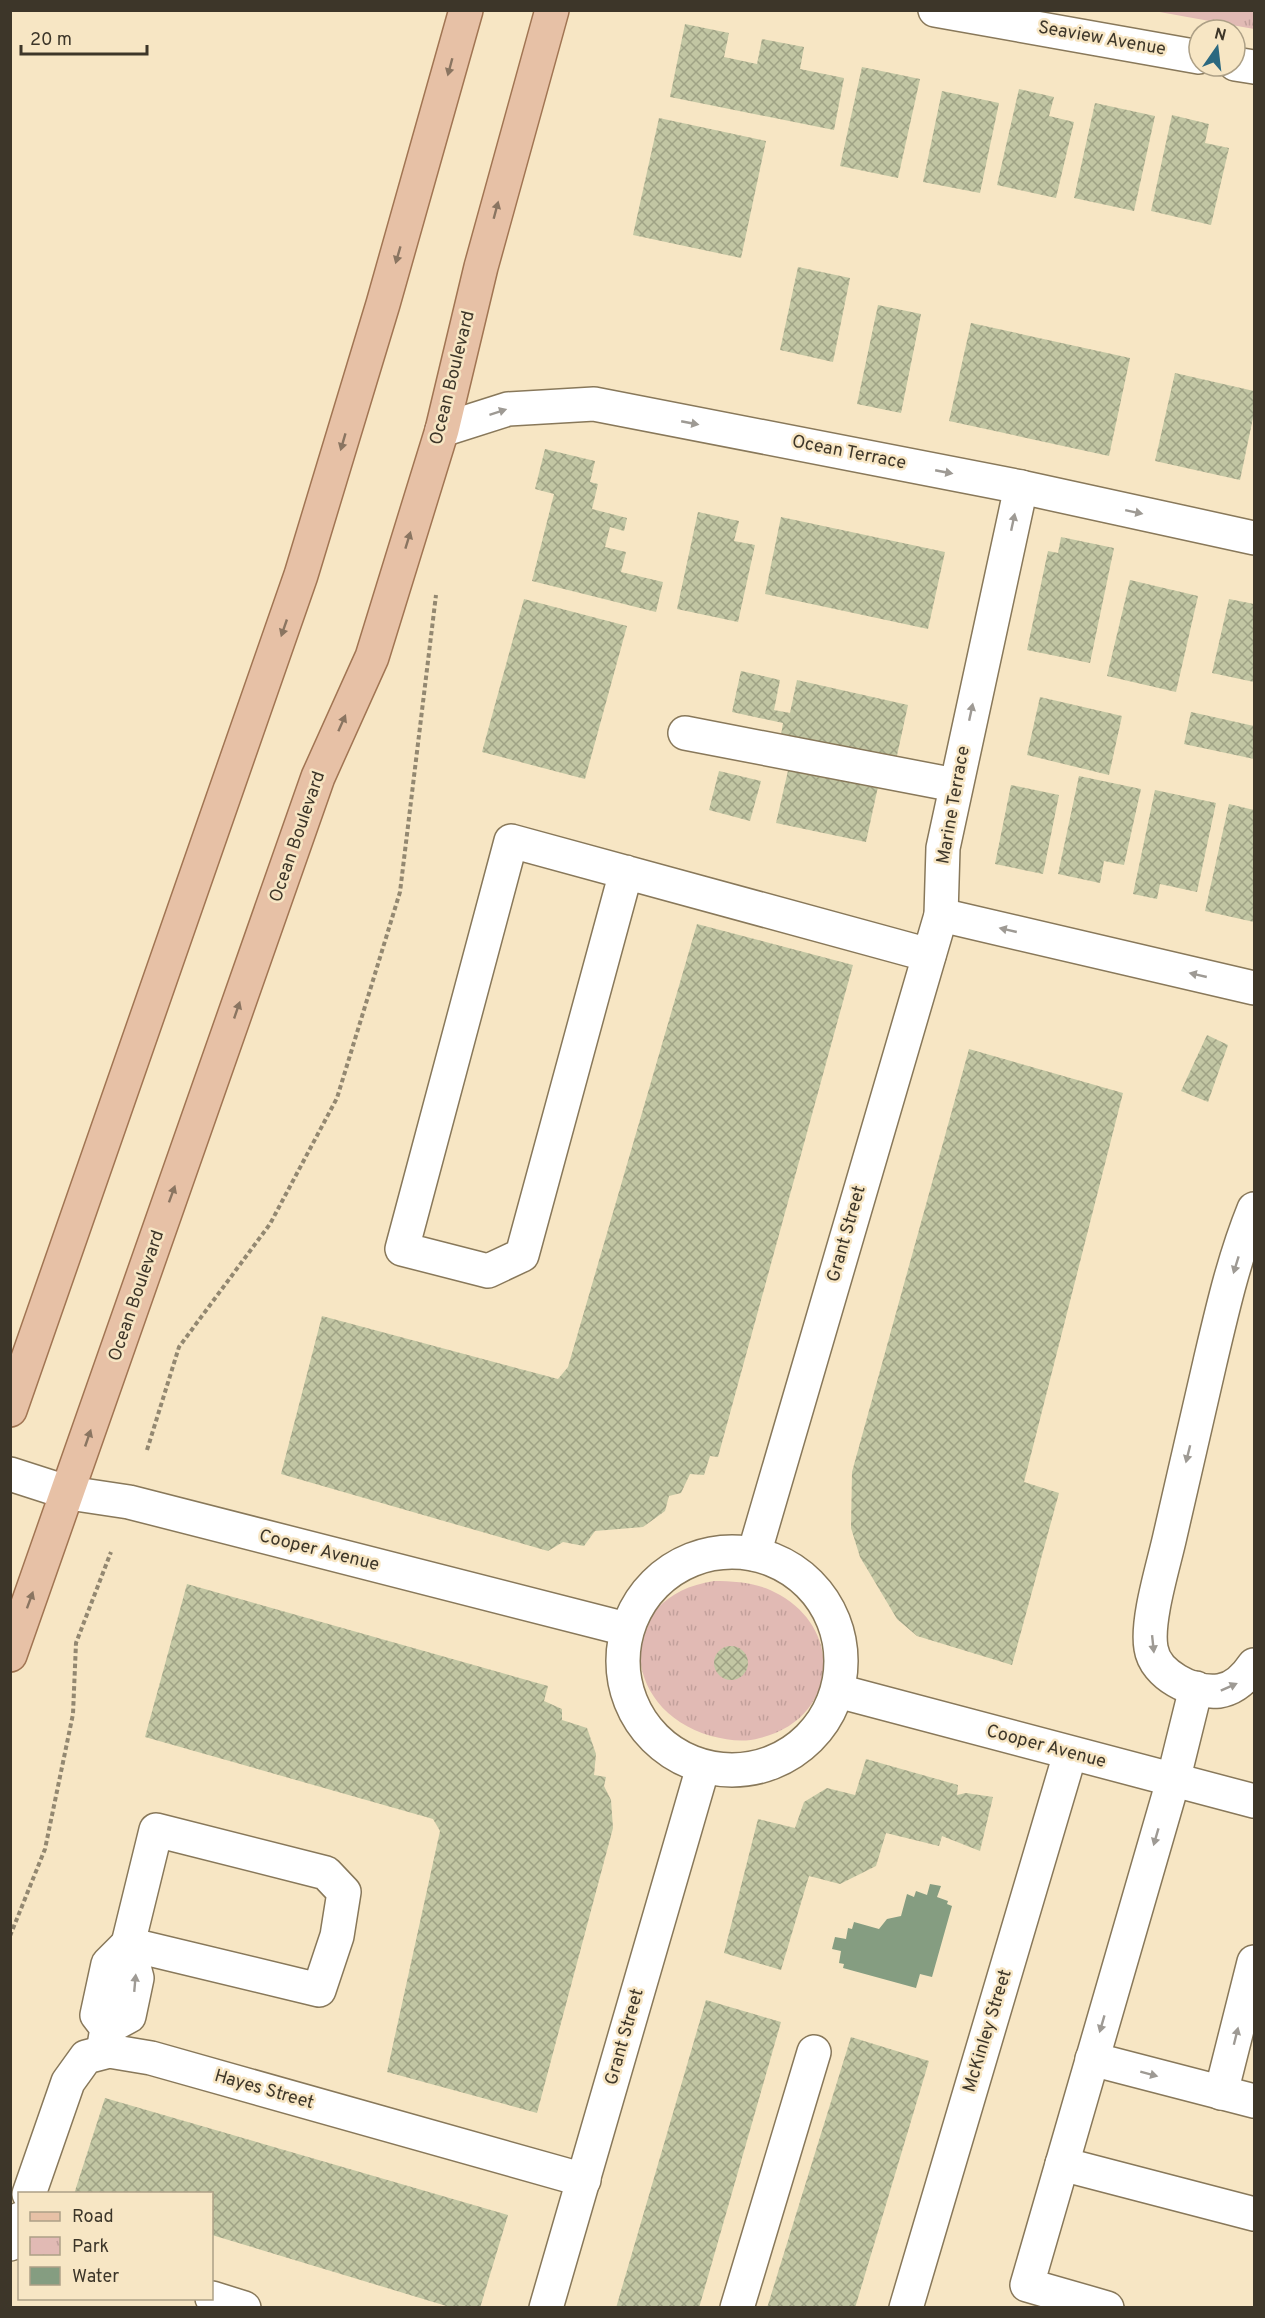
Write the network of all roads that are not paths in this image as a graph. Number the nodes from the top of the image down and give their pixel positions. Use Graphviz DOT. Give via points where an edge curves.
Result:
graph roads {
  1 [pos="466,10"];
  2 [pos="552,10"];
  3 [pos="953,12"];
  4 [pos="1187,55"];
  5 [pos="442,430"];
  6 [pos="1021,487"];
  7 [pos="1254,538"];
  8 [pos="685,733"];
  9 [pos="956,785"];
  10 [pos="626,872"];
  11 [pos="941,915"];
  12 [pos="929,955"];
  13 [pos="1254,988"];
  14 [pos="1254,1209"];
  15 [pos="10,1410"];
  16 [pos="10,1474"];
  17 [pos="69,1493"];
  18 [pos="754,1554"];
  19 [pos="626,1629"];
  20 [pos="10,1655"];
  21 [pos="1254,1665"];
  22 [pos="1196,1688"];
  23 [pos="838,1691"];
  24 [pos="1070,1754"];
  25 [pos="703,1767"];
  26 [pos="1173,1780"];
  27 [pos="1254,1801"];
  28 [pos="128,1944"];
  29 [pos="1254,1962"];
  30 [pos="105,2040"];
  31 [pos="813,2052"];
  32 [pos="1092,2059"];
  33 [pos="1221,2093"];
  34 [pos="1254,2101"];
  35 [pos="1062,2164"];
  36 [pos="584,2180"];
  37 [pos="28,2192"];
  38 [pos="1254,2214"];
  39 [pos="213,2298"];
  40 [pos="244,2307"];
  41 [pos="546,2307"];
  42 [pos="737,2307"];
  43 [pos="906,2307"];
  44 [pos="1107,2307"];
  1 -- 15 [label="main road, one-way" via="302,575"];
  5 -- 2 [label="main road, Ocean Boulevard, one-way" via="480,267"];
  3 -- 4 [label="street, Seaview Avenue"];
  5 -- 6 [label="street, Ocean Terrace, one-way" via="508,409 594,404"];
  17 -- 5 [label="main road, Ocean Boulevard, one-way" via="318,777 372,657"];
  6 -- 7 [label="street, Ocean Terrace, one-way"];
  9 -- 6 [label="street, Marine Terrace, one-way"];
  8 -- 9 [label="street"];
  9 -- 11 [label="street, Marine Terrace" via="943,848"];
  10 -- 10 [label="street" via="511,841 402,1249 488,1271 522,1256"];
  10 -- 12 [label="street"];
  11 -- 12 [label="street, Grant Street"];
  13 -- 11 [label="street, one-way"];
  12 -- 18 [label="street, Grant Street"];
  14 -- 22 [label="street, one-way" via="1222,1314 1154,1611 1151,1648 1159,1665 1173,1679"];
  16 -- 17 [label="street, Cooper Avenue"];
  17 -- 19 [label="street, Cooper Avenue" via="129,1502"];
  20 -- 17 [label="main road, Ocean Boulevard, one-way"];
  18 -- 19 [label="street" via="722,1552 690,1559 662,1576 640,1600"];
  18 -- 23 [label="street" via="788,1566 822,1600 834,1620 842,1655"];
  19 -- 25 [label="street" via="622,1664 628,1698 646,1729 671,1752"];
  22 -- 21 [label="street, one-way" via="1229,1688 1242,1681"];
  22 -- 26 [label="street"];
  23 -- 24 [label="street, Cooper Avenue"];
  23 -- 25 [label="street" via="827,1717 809,1739 786,1757 759,1767"];
  24 -- 26 [label="street, Cooper Avenue"];
  24 -- 43 [label="street, McKinley Street"];
  25 -- 36 [label="street, Grant Street"];
  26 -- 27 [label="street, Cooper Avenue"];
  26 -- 32 [label="street, one-way"];
  28 -- 28 [label="street" via="156,1830 326,1873 344,1892 337,1936 319,1990"];
  28 -- 30 [label="street" via="137,1977 129,2016"];
  33 -- 29 [label="street, one-way"];
  30 -- 36 [label="street, Hayes Street" via="109,2051 151,2058"];
  30 -- 37 [label="street" via="86,2057 68,2082"];
  31 -- 42 [label="street"];
  32 -- 33 [label="street, one-way"];
  32 -- 35 [label="street"];
  33 -- 34 [label="street"];
  35 -- 38 [label="street"];
  35 -- 44 [label="street" via="1027,2286"];
  36 -- 41 [label="street, Grant Street"];
  39 -- 40 [label="street"];
}
